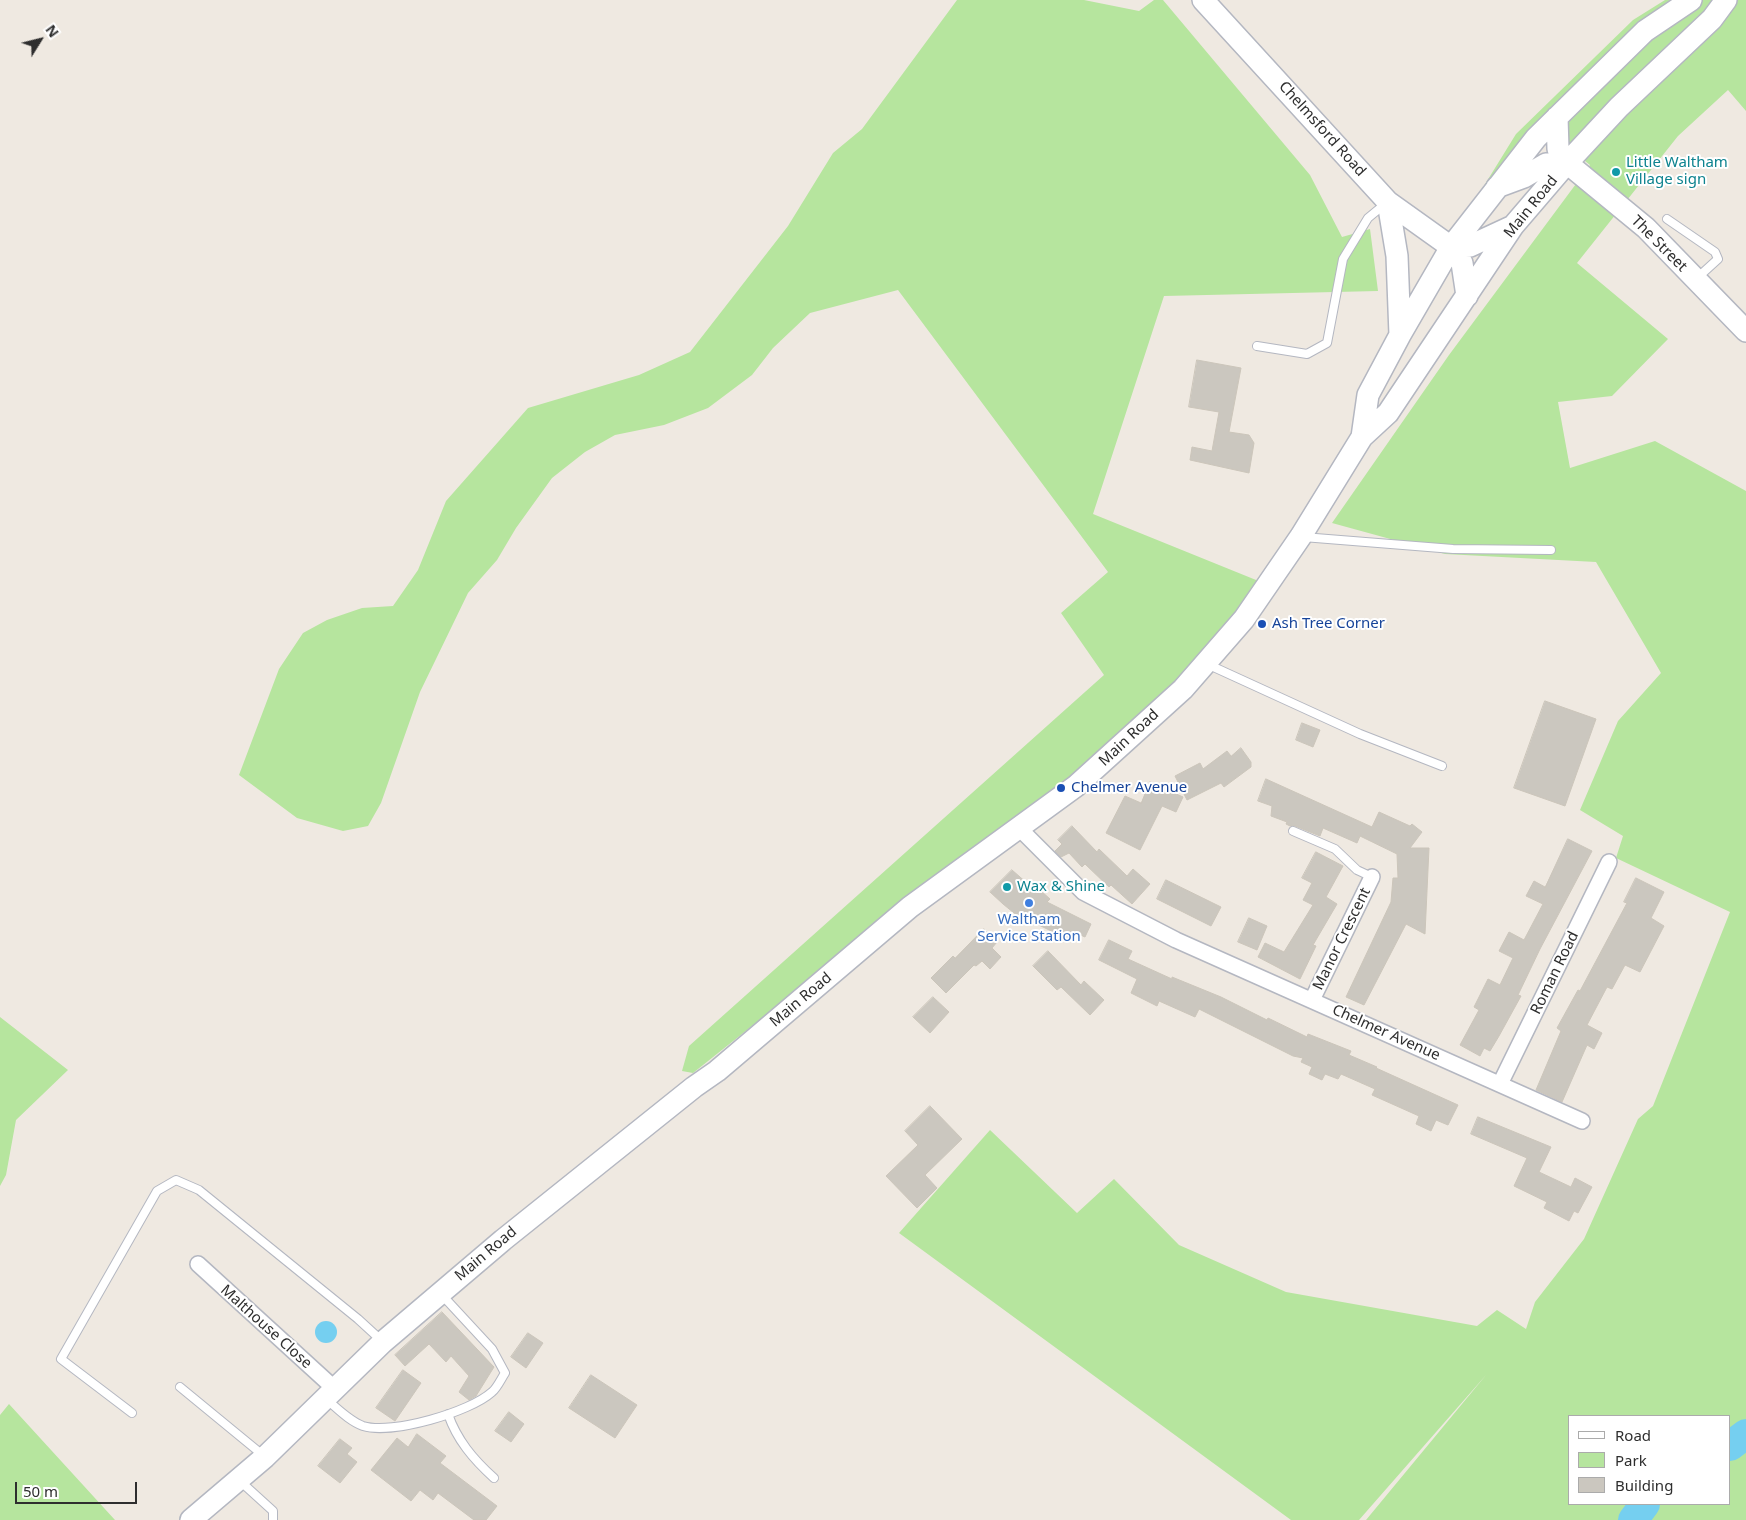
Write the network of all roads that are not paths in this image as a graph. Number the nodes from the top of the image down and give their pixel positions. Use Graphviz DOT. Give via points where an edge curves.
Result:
graph roads {
  1 [pos="1203,0"];
  2 [pos="1691,0"];
  3 [pos="1726,0"];
  4 [pos="1557,117"];
  5 [pos="1567,163"];
  6 [pos="1497,187"];
  7 [pos="1388,202"];
  8 [pos="1667,219"];
  9 [pos="1513,226"];
  10 [pos="1451,247"];
  11 [pos="1695,280"];
  12 [pos="1466,296"];
  13 [pos="1746,331"];
  14 [pos="1400,335"];
  15 [pos="1257,346"];
  16 [pos="1362,437"];
  17 [pos="1301,536"];
  18 [pos="1551,550"];
  19 [pos="1205,663"];
  20 [pos="1442,766"];
  21 [pos="1020,829"];
  22 [pos="1293,831"];
  23 [pos="1609,862"];
  24 [pos="1372,877"];
  25 [pos="1312,1000"];
  26 [pos="1500,1084"];
  27 [pos="1582,1121"];
  28 [pos="198,1264"];
  29 [pos="441,1293"];
  30 [pos="383,1342"];
  31 [pos="180,1387"];
  32 [pos="330,1394"];
  33 [pos="132,1414"];
  34 [pos="448,1414"];
  35 [pos="265,1457"];
  36 [pos="494,1478"];
  37 [pos="238,1480"];
  38 [pos="191,1520"];
  39 [pos="273,1520"];
  1 -- 7 [label="main road, Chelmsford Road"];
  2 -- 4 [label="main road, Main Road" via="1645,30"];
  3 -- 5 [label="main road, Main Road" via="1712,19 1619,107"];
  4 -- 5 [label="main road, The Street" via="1558,150"];
  4 -- 6 [label="main road, Main Road"];
  5 -- 6 [label="main road" via="1546,164"];
  5 -- 9 [label="main road, Main Road"];
  5 -- 11 [label="main road, The Street" via="1646,228"];
  6 -- 10 [label="main road, Main Road"];
  7 -- 10 [label="main road, Chelmsford Road"];
  7 -- 14 [label="main road" via="1397,256"];
  7 -- 15 [label="lane" via="1368,218 1343,259 1327,343 1307,354"];
  8 -- 11 [label="lane" via="1715,252 1718,259"];
  9 -- 10 [label="main road" via="1470,246"];
  9 -- 12 [label="main road, Main Road"];
  10 -- 12 [label="main road, Chelmsford Road" via="1462,263"];
  10 -- 14 [label="main road, Main Road"];
  11 -- 13 [label="main road, The Street" via="1721,302"];
  12 -- 16 [label="main road, Main Road" via="1388,413"];
  14 -- 16 [label="main road, Main Road" via="1368,395"];
  16 -- 17 [label="main road, Main Road"];
  17 -- 18 [label="lane" via="1453,549"];
  17 -- 19 [label="main road, Main Road" via="1244,619"];
  19 -- 20 [label="lane" via="1360,734"];
  19 -- 21 [label="main road, Main Road" via="1113,754"];
  21 -- 25 [label="street, Chelmer Avenue" via="1083,892 1176,940"];
  21 -- 29 [label="main road, Main Road" via="910,907 717,1071 694,1086"];
  22 -- 24 [label="lane" via="1335,849 1357,870"];
  23 -- 26 [label="street, Roman Road"];
  24 -- 25 [label="street, Manor Crescent"];
  25 -- 26 [label="street, Chelmer Avenue"];
  26 -- 27 [label="street, Chelmer Avenue"];
  28 -- 32 [label="street, Malthouse Close"];
  29 -- 30 [label="main road, Main Road"];
  29 -- 34 [label="lane" via="492,1349 504,1373 493,1392"];
  30 -- 32 [label="main road, Main Road"];
  30 -- 33 [label="lane" via="199,1190 176,1180 157,1191 61,1359"];
  31 -- 35 [label="lane"];
  32 -- 34 [label="lane" via="353,1421 377,1428"];
  32 -- 35 [label="main road, Main Road"];
  34 -- 36 [label="lane" via="463,1445"];
  35 -- 37 [label="main road, Main Road"];
  37 -- 38 [label="main road, Main Road"];
  37 -- 39 [label="lane" via="273,1511"];
}
